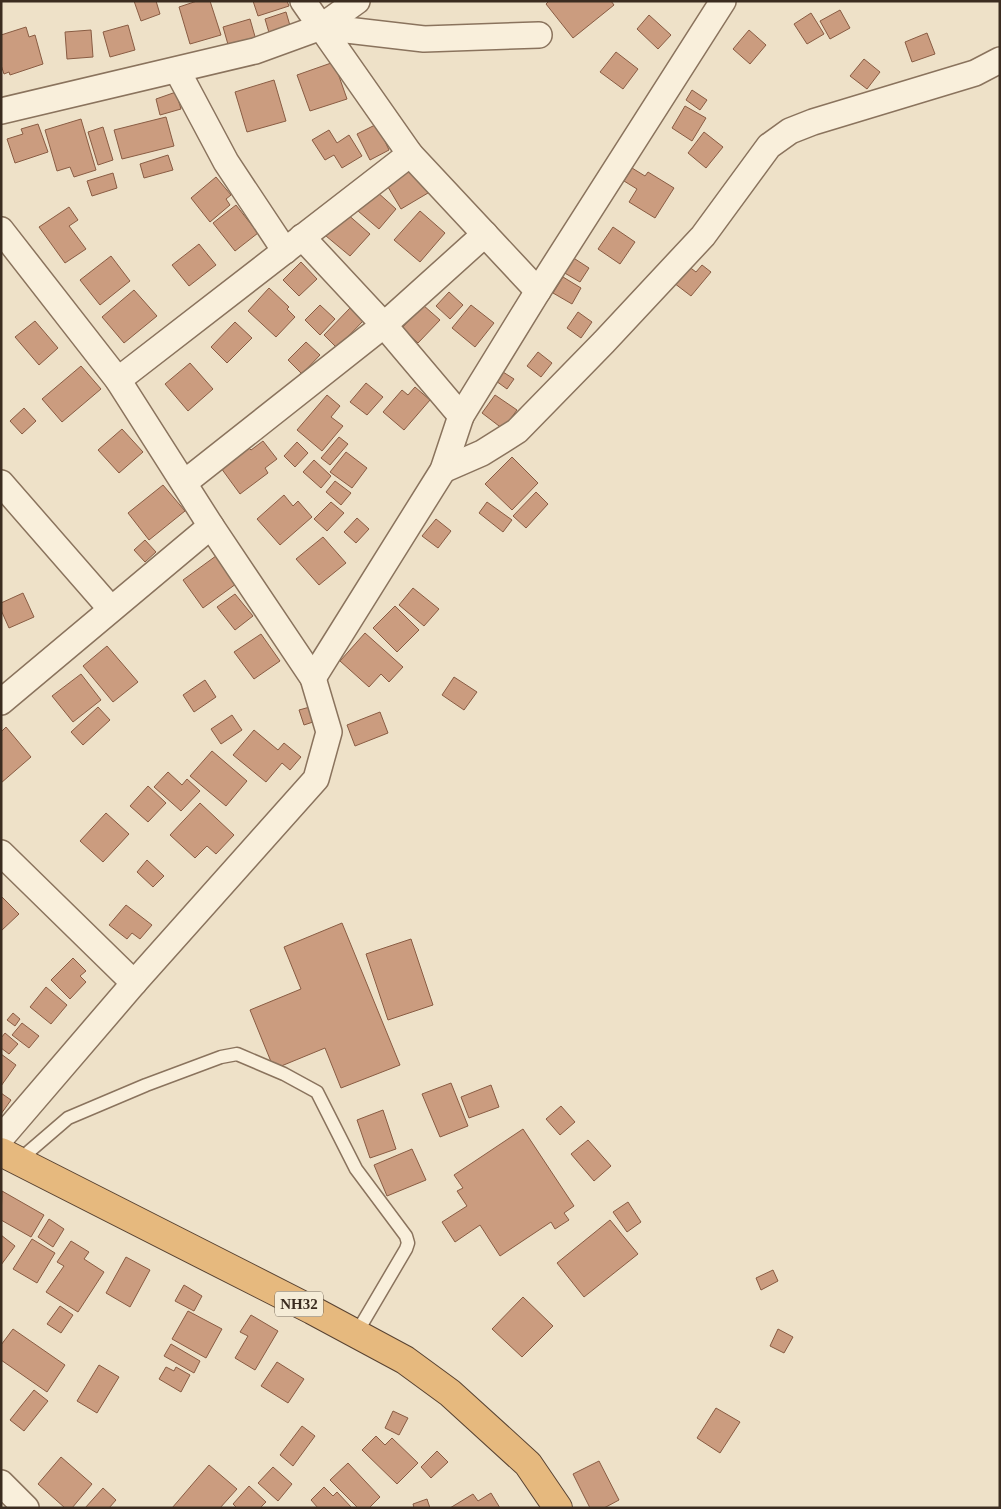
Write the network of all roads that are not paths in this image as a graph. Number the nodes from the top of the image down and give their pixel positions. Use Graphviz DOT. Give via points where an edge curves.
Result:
graph roads {
  1 [pos="303,1"];
  2 [pos="357,1"];
  3 [pos="723,1"];
  4 [pos="321,27"];
  5 [pos="539,35"];
  6 [pos="1000,60"];
  7 [pos="177,70"];
  8 [pos="1,111"];
  9 [pos="410,154"];
  10 [pos="1,230"];
  11 [pos="485,234"];
  12 [pos="294,244"];
  13 [pos="538,291"];
  14 [pos="384,325"];
  15 [pos="118,380"];
  16 [pos="461,416"];
  17 [pos="443,470"];
  18 [pos="1,483"];
  19 [pos="184,483"];
  20 [pos="211,526"];
  21 [pos="111,609"];
  22 [pos="312,678"];
  23 [pos="1,702"];
  24 [pos="1,852"];
  25 [pos="134,983"];
  26 [pos="1,1138"];
  27 [pos="10,1156"];
  28 [pos="356,1334"];
  29 [pos="1,1483"];
  30 [pos="26,1508"];
  31 [pos="558,1508"];
  1 -- 4 [label="street"];
  2 -- 4 [label="street"];
  3 -- 13 [label="street"];
  4 -- 5 [label="street" via="424,39"];
  4 -- 7 [label="street" via="255,52"];
  4 -- 9 [label="street"];
  6 -- 17 [label="street" via="975,73 805,125 769,146 703,236 517,431 482,453"];
  7 -- 8 [label="street"];
  7 -- 12 [label="street" via="226,162"];
  9 -- 11 [label="street"];
  9 -- 12 [label="street"];
  10 -- 15 [label="street"];
  11 -- 13 [label="street"];
  11 -- 14 [label="street"];
  12 -- 14 [label="street"];
  12 -- 15 [label="street"];
  13 -- 16 [label="street"];
  14 -- 16 [label="street"];
  14 -- 19 [label="street"];
  15 -- 19 [label="street"];
  16 -- 17 [label="street"];
  17 -- 22 [label="street"];
  18 -- 21 [label="street"];
  19 -- 20 [label="street"];
  20 -- 21 [label="street"];
  20 -- 22 [label="street"];
  21 -- 23 [label="street"];
  22 -- 25 [label="street" via="329,732 316,779"];
  24 -- 25 [label="street"];
  25 -- 26 [label="street"];
  27 -- 28 [label="highway, NH32"];
  27 -- 28 [label="lane" via="68,1118 221,1057 237,1054 284,1074 318,1092 356,1169 408,1243"];
  28 -- 31 [label="highway, NH32" via="405,1360 450,1393 528,1464"];
  29 -- 30 [label="street"];
}
